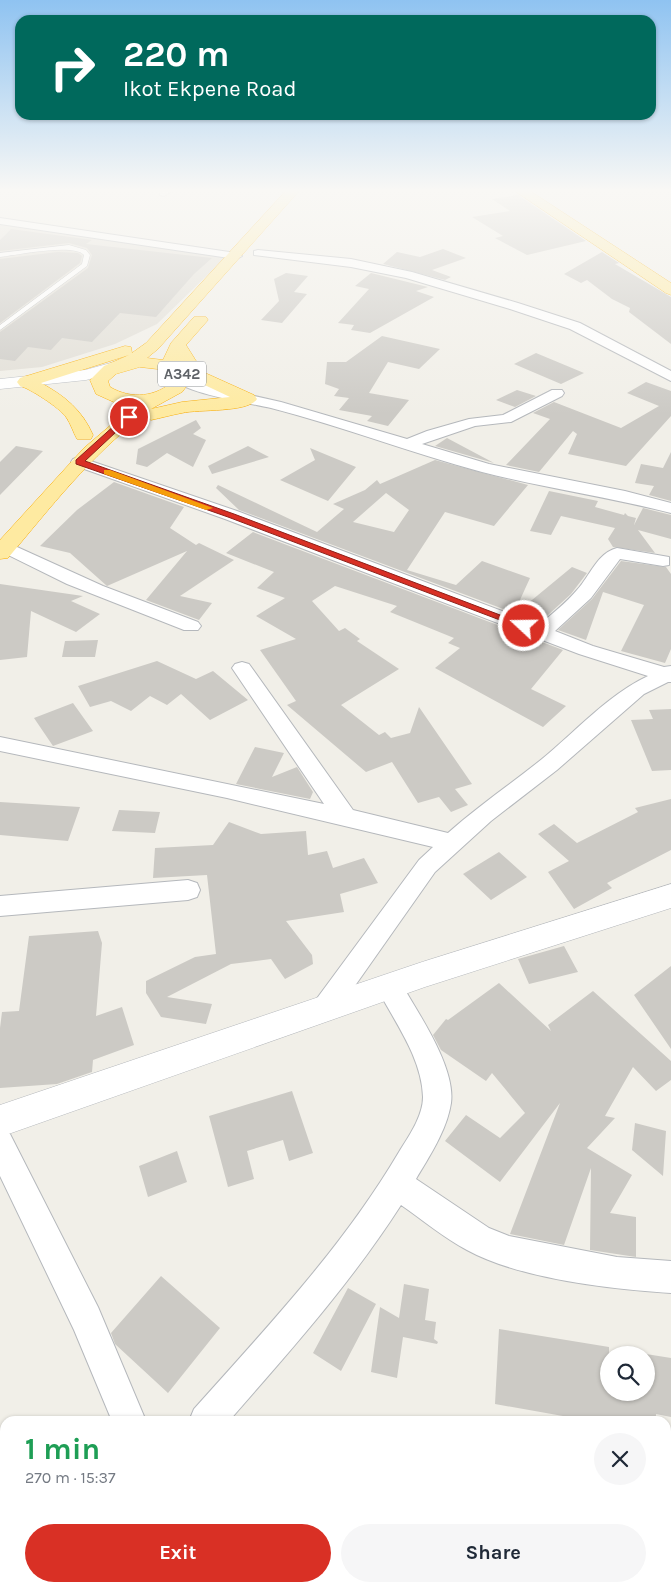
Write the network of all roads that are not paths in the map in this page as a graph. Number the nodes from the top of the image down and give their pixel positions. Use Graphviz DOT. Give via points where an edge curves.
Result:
graph roads {
  1 [pos="85,265"];
  2 [pos="227,265"];
  3 [pos="248,265"];
  4 [pos="362,265"];
  5 [pos="634,265"];
  6 [pos="650,265"];
  7 [pos="246,268"];
  8 [pos="671,279"];
  9 [pos="671,290"];
  10 [pos="208,312"];
  11 [pos="0,328"];
  12 [pos="165,332"];
  13 [pos="178,345"];
  14 [pos="171,366"];
  15 [pos="117,368"];
  16 [pos="671,377"];
  17 [pos="184,381"];
  18 [pos="0,384"];
  19 [pos="31,384"];
  20 [pos="558,393"];
  21 [pos="160,397"];
  22 [pos="243,400"];
  23 [pos="108,411"];
  24 [pos="84,435"];
  25 [pos="407,445"];
  26 [pos="79,462"];
  27 [pos="671,508"];
  28 [pos="2,543"];
  29 [pos="663,561"];
  30 [pos="191,626"];
  31 [pos="542,632"];
  32 [pos="242,668"];
  33 [pos="669,674"];
  34 [pos="0,744"];
  35 [pos="345,816"];
  36 [pos="453,843"];
  37 [pos="188,890"];
  38 [pos="671,896"];
  39 [pos="0,906"];
  40 [pos="389,986"];
  41 [pos="324,1009"];
  42 [pos="0,1121"];
  43 [pos="0,1144"];
  44 [pos="398,1185"];
  45 [pos="671,1277"];
  46 [pos="127,1416"];
  47 [pos="210,1416"];
  1 -- 11 [label="lane"];
  2 -- 12 [label="highway, A342"];
  3 -- 7 [label="highway"];
  4 -- 16 [label="street" via="408,275 575,326"];
  5 -- 9 [label="highway"];
  6 -- 8 [label="highway"];
  10 -- 13 [label="highway, A342"];
  12 -- 15 [label="highway, A342" via="138,357"];
  12 -- 19 [label="highway" via="132,349"];
  13 -- 14 [label="highway, A342"];
  13 -- 22 [label="highway" via="198,375"];
  14 -- 15 [label="highway, A342" via="140,362"];
  14 -- 17 [label="highway, A342" via="183,375"];
  15 -- 19 [label="street"];
  15 -- 23 [label="highway, A342" via="100,380"];
  17 -- 21 [label="highway, A342" via="176,390"];
  17 -- 22 [label="street"];
  18 -- 19 [label="street"];
  19 -- 23 [label="street" via="86,390"];
  19 -- 24 [label="highway" via="65,404 76,415"];
  20 -- 25 [label="street" via="506,420 474,422"];
  21 -- 22 [label="street"];
  21 -- 23 [label="highway, A342"];
  21 -- 23 [label="highway, A342" via="128,400"];
  22 -- 23 [label="highway"];
  22 -- 25 [label="street" via="276,406"];
  23 -- 24 [label="highway, A342"];
  23 -- 26 [label="highway, A342"];
  24 -- 28 [label="highway, A342"];
  25 -- 27 [label="street" via="509,474"];
  26 -- 28 [label="highway, A342"];
  26 -- 31 [label="street"];
  28 -- 30 [label="street" via="46,570"];
  29 -- 31 [label="street" via="617,553 584,594"];
  31 -- 33 [label="street" via="586,650"];
  32 -- 35 [label="street"];
  33 -- 36 [label="street" via="637,689"];
  34 -- 35 [label="street"];
  35 -- 36 [label="street"];
  36 -- 41 [label="street" via="427,866"];
  37 -- 39 [label="street"];
  38 -- 40 [label="street"];
  40 -- 41 [label="street"];
  40 -- 44 [label="street" via="434,1072 437,1097 430,1123"];
  41 -- 42 [label="street"];
  43 -- 46 [label="street" via="86,1319"];
  44 -- 45 [label="street" via="478,1239 508,1252 617,1273"];
  44 -- 47 [label="street" via="362,1240"];
}
